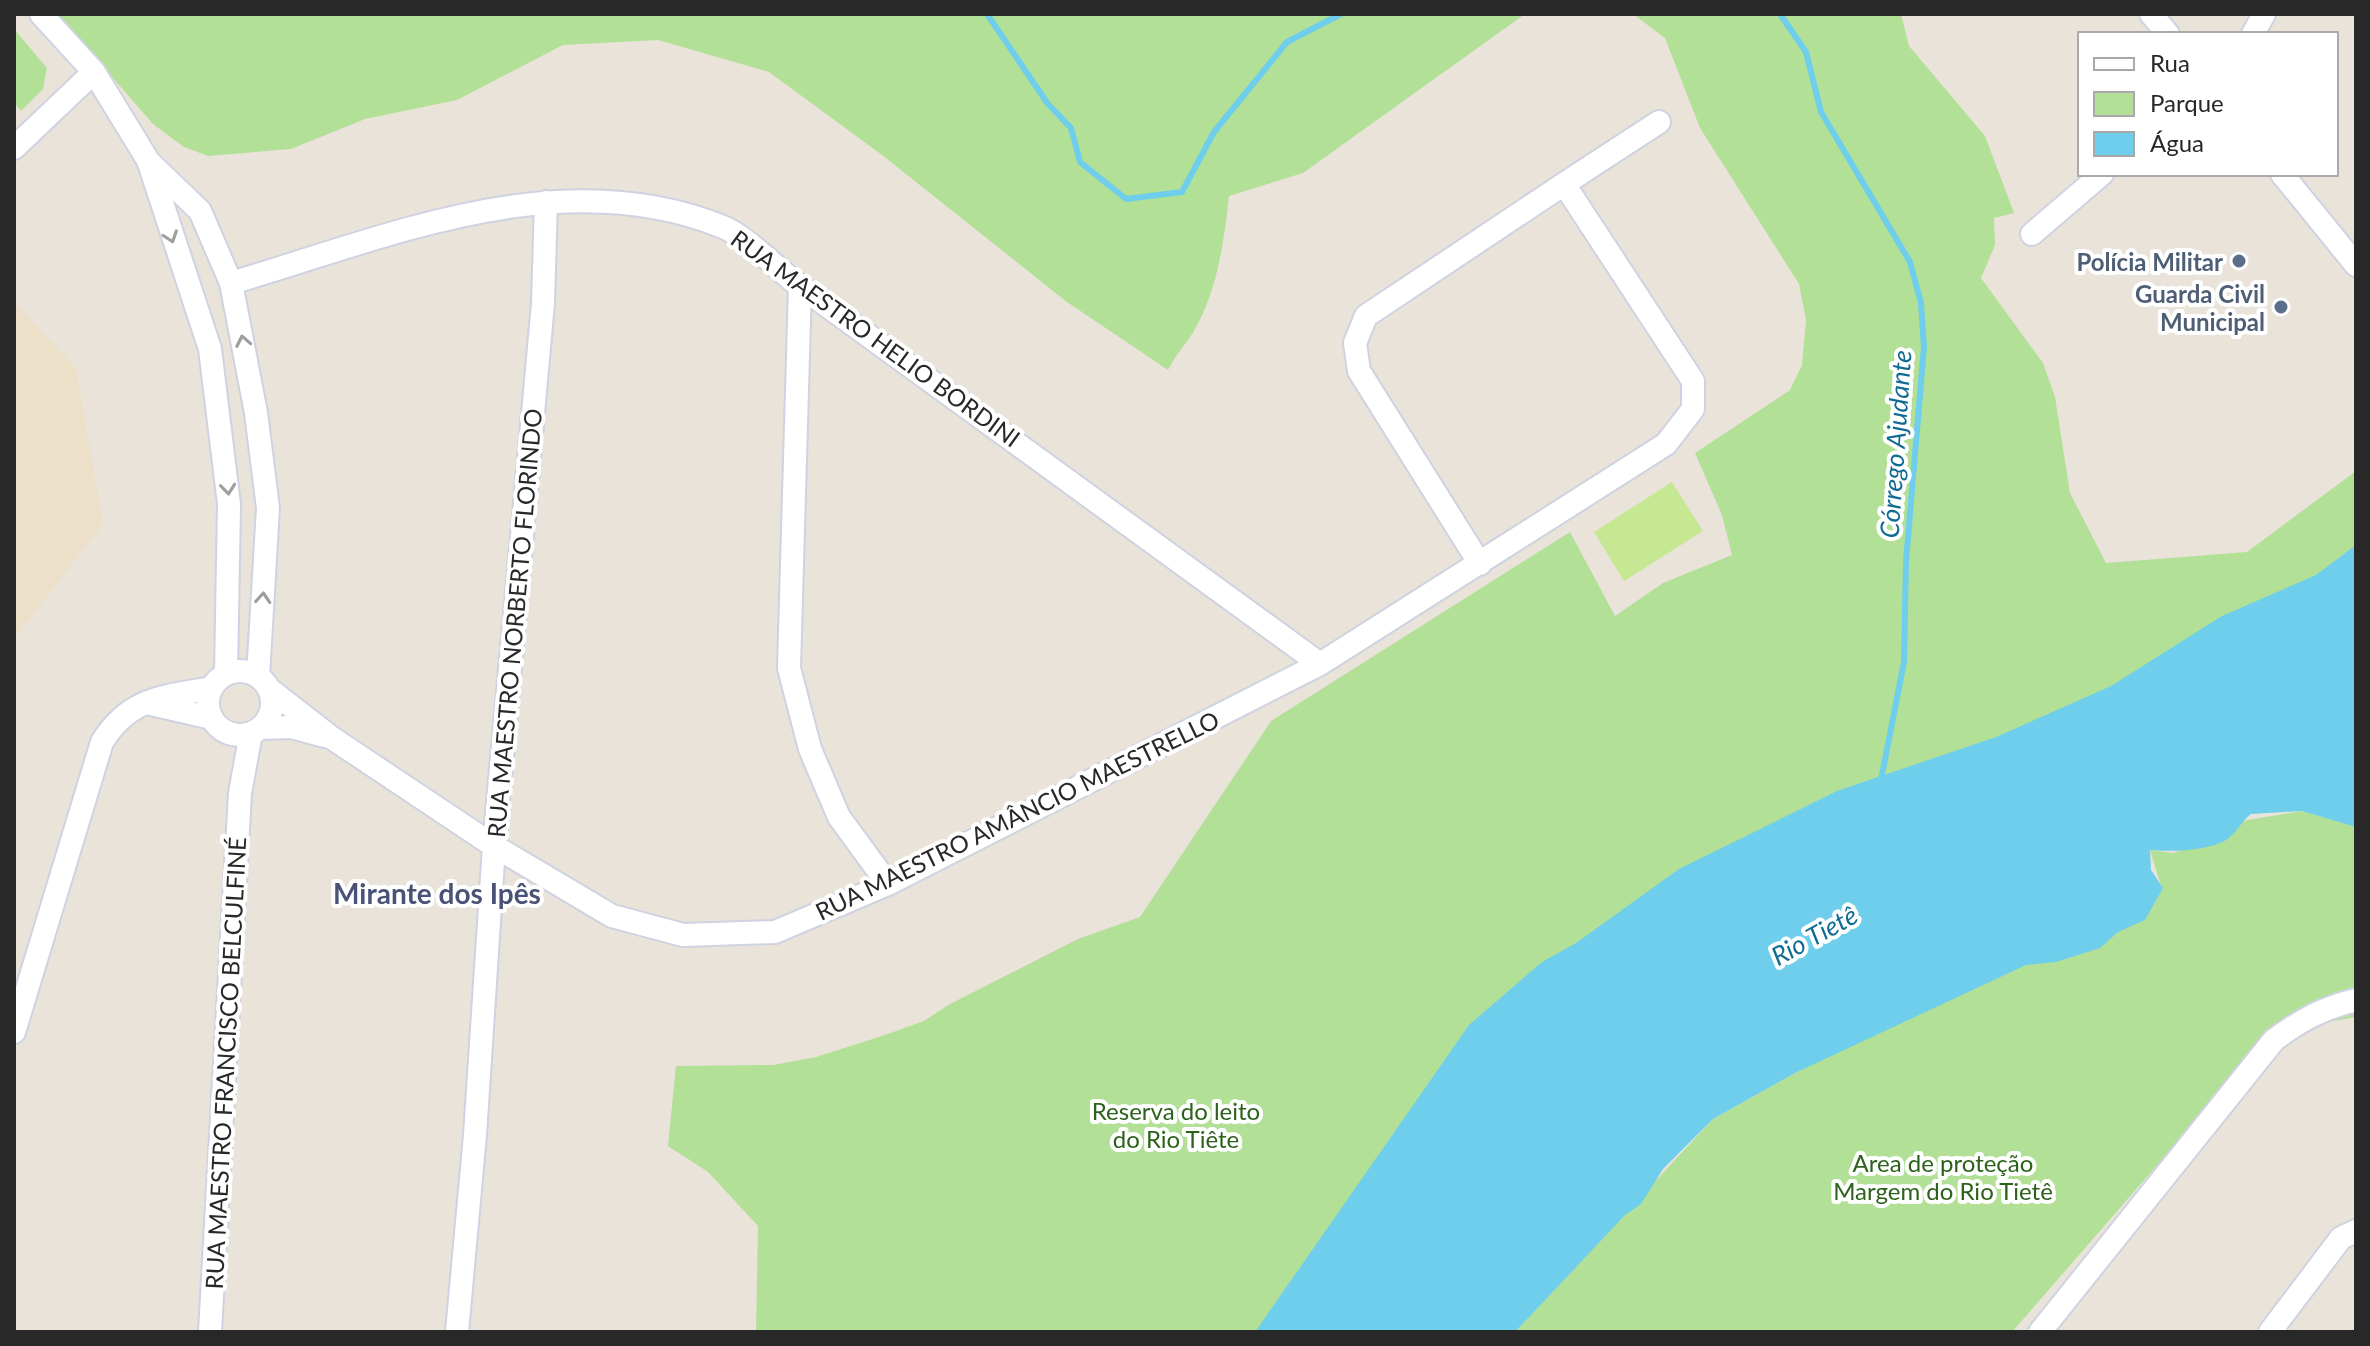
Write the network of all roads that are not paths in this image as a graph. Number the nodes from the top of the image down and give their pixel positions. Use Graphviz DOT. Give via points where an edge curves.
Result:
graph roads {
  1 [pos="41,14"];
  2 [pos="2151,14"];
  3 [pos="2264,14"];
  4 [pos="2166,32"];
  5 [pos="2254,32"];
  6 [pos="94,72"];
  7 [pos="1659,122"];
  8 [pos="14,148"];
  9 [pos="149,162"];
  10 [pos="2100,176"];
  11 [pos="2284,176"];
  12 [pos="1564,184"];
  13 [pos="546,202"];
  14 [pos="2032,234"];
  15 [pos="2356,265"];
  16 [pos="231,283"];
  17 [pos="800,286"];
  18 [pos="1480,564"];
  19 [pos="1320,664"];
  20 [pos="219,681"];
  21 [pos="263,683"];
  22 [pos="142,701"];
  23 [pos="219,725"];
  24 [pos="256,731"];
  25 [pos="332,738"];
  26 [pos="240,793"];
  27 [pos="494,846"];
  28 [pos="888,884"];
  29 [pos="2356,1000"];
  30 [pos="14,1032"];
  31 [pos="2356,1231"];
  32 [pos="210,1332"];
  33 [pos="457,1332"];
  34 [pos="2040,1332"];
  35 [pos="2270,1332"];
  1 -- 6 [label="street"];
  2 -- 4 [label="street"];
  3 -- 5 [label="street"];
  6 -- 8 [label="street"];
  6 -- 9 [label="street"];
  7 -- 12 [label="street"];
  9 -- 16 [label="street" via="200,211"];
  9 -- 20 [label="street, one-way" via="210,349 229,504"];
  10 -- 14 [label="street"];
  11 -- 15 [label="street"];
  12 -- 18 [label="street" via="1366,316 1355,343 1359,371"];
  12 -- 18 [label="street, RUA MAESTRO AMÂNCIO MAESTRELLO" via="1693,381 1693,409 1666,444"];
  13 -- 16 [label="street, RUA MAESTRO HELIO BORDINI" via="473,212"];
  13 -- 17 [label="street, RUA MAESTRO HELIO BORDINI" via="587,200 654,208 725,228"];
  13 -- 27 [label="street, RUA MAESTRO NORBERTO FLORINDO" via="543,303"];
  21 -- 16 [label="street, one-way" via="268,508"];
  17 -- 19 [label="street, RUA MAESTRO HELIO BORDINI"];
  17 -- 28 [label="street" via="789,668 810,749 839,817"];
  18 -- 19 [label="street, RUA MAESTRO AMÂNCIO MAESTRELLO"];
  19 -- 28 [label="street, RUA MAESTRO AMÂNCIO MAESTRELLO"];
  20 -- 21 [label="street" via="237,671"];
  20 -- 22 [label="street"];
  20 -- 23 [label="street" via="208,698"];
  21 -- 24 [label="street" via="271,710"];
  21 -- 25 [label="street, RUA MAESTRO AMÂNCIO MAESTRELLO"];
  22 -- 23 [label="street"];
  22 -- 30 [label="street" via="114,722 102,742"];
  23 -- 24 [label="street"];
  23 -- 26 [label="street, RUA MAESTRO FRANCISCO BELCULFINÉ"];
  24 -- 25 [label="street, RUA MAESTRO AMÂNCIO MAESTRELLO" via="291,727"];
  24 -- 26 [label="street, RUA MAESTRO FRANCISCO BELCULFINÉ"];
  25 -- 27 [label="street, RUA MAESTRO AMÂNCIO MAESTRELLO"];
  26 -- 32 [label="street, RUA MAESTRO FRANCISCO BELCULFINÉ"];
  27 -- 28 [label="street, RUA MAESTRO AMÂNCIO MAESTRELLO" via="612,916 683,935 775,932"];
  27 -- 33 [label="street, RUA MAESTRO NORBERTO FLORINDO"];
  29 -- 34 [label="street" via="2302,1018 2274,1040"];
  31 -- 35 [label="street" via="2341,1238"];
}
